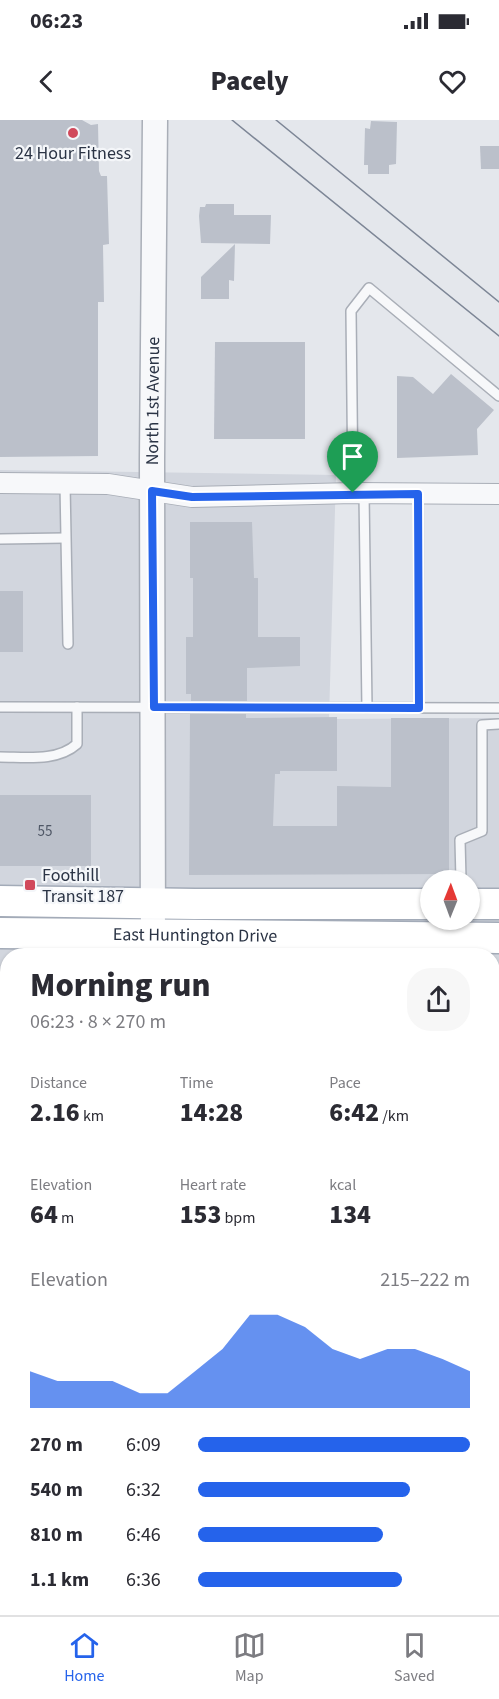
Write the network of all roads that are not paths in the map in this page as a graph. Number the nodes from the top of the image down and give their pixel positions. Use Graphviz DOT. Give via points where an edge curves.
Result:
graph roads {
  1 [pos="154,120"];
  2 [pos="499,396"];
  3 [pos="0,483"];
  4 [pos="65,484"];
  5 [pos="152,491"];
  6 [pos="358,493"];
  7 [pos="418,494"];
  8 [pos="499,494"];
  9 [pos="0,538"];
  10 [pos="65,538"];
  11 [pos="68,644"];
  12 [pos="0,707"];
  13 [pos="77,707"];
  14 [pos="154,707"];
  15 [pos="367,708"];
  16 [pos="419,708"];
  17 [pos="499,708"];
  18 [pos="499,724"];
  19 [pos="0,757"];
  20 [pos="462,870"];
  21 [pos="480,895"];
  22 [pos="0,901"];
  23 [pos="153,903"];
  24 [pos="420,904"];
  25 [pos="499,904"];
  26 [pos="0,933"];
  27 [pos="499,938"];
  28 [pos="153,945"];
  1 -- 5 [label="street, North 1st Avenue"];
  2 -- 6 [label="lane" via="369,288 351,311"];
  3 -- 4 [label="street"];
  4 -- 5 [label="street" via="108,484"];
  4 -- 10 [label="lane"];
  5 -- 6 [label="street" via="192,497"];
  5 -- 14 [label="street, North 1st Avenue"];
  6 -- 7 [label="street"];
  6 -- 15 [label="lane"];
  7 -- 8 [label="street"];
  7 -- 16 [label="lane"];
  9 -- 10 [label="lane"];
  10 -- 11 [label="lane"];
  12 -- 13 [label="lane"];
  13 -- 14 [label="lane"];
  13 -- 19 [label="lane" via="77,744 69,752"];
  14 -- 15 [label="lane"];
  14 -- 23 [label="street, North 1st Avenue"];
  15 -- 16 [label="lane"];
  16 -- 17 [label="lane"];
  18 -- 20 [label="lane" via="482,724 482,831 460,840"];
  21 -- 25 [label="main road"];
  22 -- 23 [label="main road, East Huntington Drive"];
  23 -- 24 [label="main road, East Huntington Drive"];
  23 -- 28 [label="street, North 1st Avenue"];
  26 -- 28 [label="main road, East Huntington Drive"];
  27 -- 28 [label="main road, East Huntington Drive"];
}
